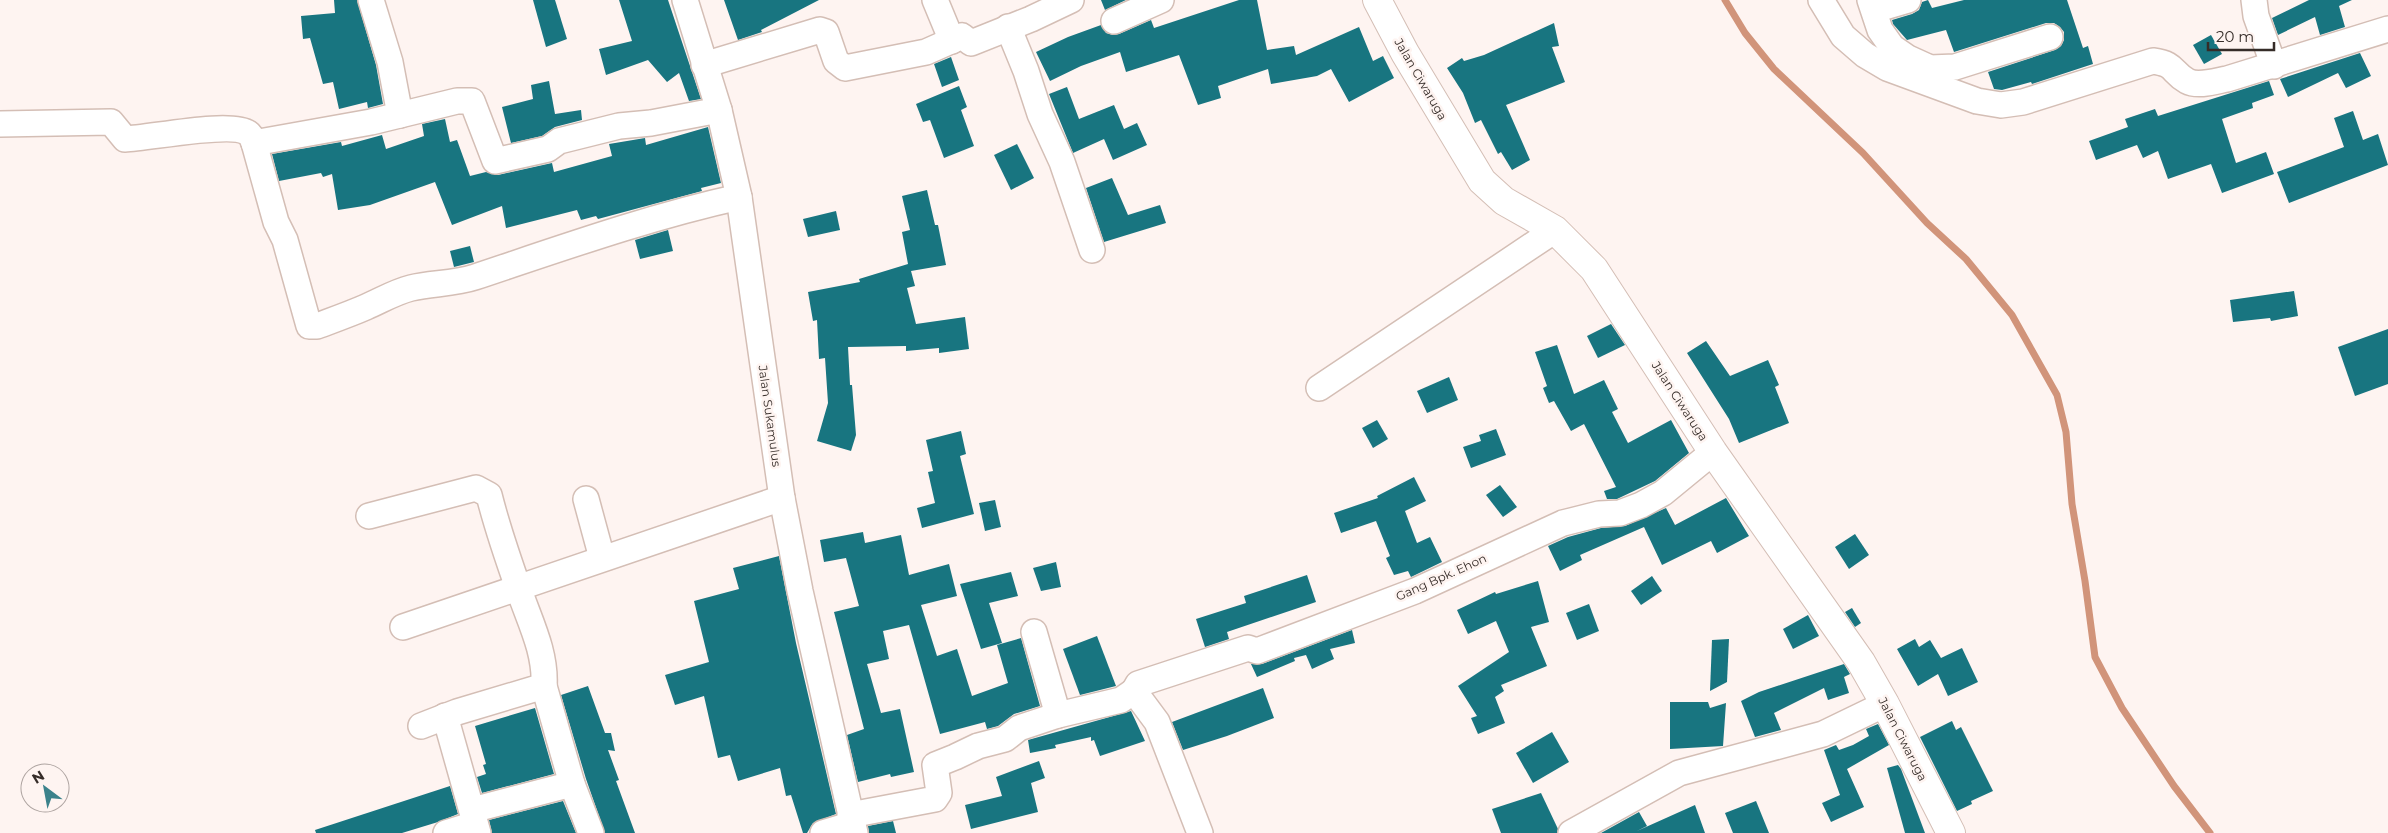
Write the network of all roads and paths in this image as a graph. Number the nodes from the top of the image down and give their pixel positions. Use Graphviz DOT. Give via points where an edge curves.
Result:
graph roads {
  1 [pos="371,0"];
  2 [pos="685,0"];
  3 [pos="935,0"];
  4 [pos="1071,0"];
  5 [pos="1161,0"];
  6 [pos="1377,0"];
  7 [pos="1821,0"];
  8 [pos="1908,0"];
  9 [pos="2254,0"];
  10 [pos="1872,5"];
  11 [pos="1114,21"];
  12 [pos="1008,27"];
  13 [pos="2388,29"];
  14 [pos="2050,37"];
  15 [pos="952,41"];
  16 [pos="704,65"];
  17 [pos="2274,66"];
  18 [pos="719,110"];
  19 [pos="400,115"];
  20 [pos="0,124"];
  21 [pos="254,142"];
  22 [pos="739,197"];
  23 [pos="1555,230"];
  24 [pos="1092,250"];
  25 [pos="1319,388"];
  26 [pos="1713,452"];
  27 [pos="782,498"];
  28 [pos="586,499"];
  29 [pos="369,516"];
  30 [pos="602,558"];
  31 [pos="518,589"];
  32 [pos="403,627"];
  33 [pos="1034,632"];
  34 [pos="544,686"];
  35 [pos="1134,691"];
  36 [pos="1886,704"];
  37 [pos="1058,715"];
  38 [pos="445,716"];
  39 [pos="421,726"];
  40 [pos="572,784"];
  41 [pos="475,822"];
  42 [pos="853,824"];
  43 [pos="1586,829"];
  44 [pos="446,833"];
  45 [pos="590,833"];
  46 [pos="824,833"];
  47 [pos="1200,833"];
  48 [pos="1951,833"];
  1 -- 19 [label="street" via="390,62"];
  2 -- 16 [label="street, Jalan Sukamulus"];
  3 -- 15 [label="street"];
  4 -- 12 [label="street"];
  5 -- 11 [label="street"];
  6 -- 23 [label="street, Jalan Ciwaruga" via="1482,181 1504,201"];
  7 -- 17 [label="street" via="1843,36 1865,55 1887,68 1977,101 2023,102 2153,61 2167,63 2188,82 2203,84"];
  8 -- 10 [label="street"];
  9 -- 17 [label="street" via="2256,16"];
  10 -- 14 [label="street" via="1880,30 1892,47 1930,68 1955,67"];
  12 -- 15 [label="street" via="971,43 962,36"];
  12 -- 24 [label="street" via="1040,114 1062,162"];
  13 -- 17 [label="street"];
  15 -- 16 [label="street" via="926,52 845,68 836,61 826,32 820,30"];
  16 -- 18 [label="street, Jalan Sukamulus"];
  18 -- 19 [label="street" via="619,126 559,141 548,150 495,161 472,101 457,101"];
  18 -- 22 [label="street, Jalan Sukamulus"];
  19 -- 21 [label="street"];
  20 -- 21 [label="street" via="111,122 125,139 207,129 236,129 249,133"];
  21 -- 22 [label="street" via="309,326 367,307 387,295 414,287 438,286 472,278 557,252 581,240 696,206"];
  22 -- 27 [label="street, Jalan Sukamulus"];
  23 -- 25 [label="street"];
  23 -- 26 [label="street, Jalan Ciwaruga" via="1594,268"];
  26 -- 35 [label="street, Gang Bpk. Ehon" via="1663,493 1640,505 1620,513 1599,514 1562,523 1415,591 1257,652 1248,648 1156,676 1138,684"];
  26 -- 36 [label="street, Jalan Ciwaruga" via="1861,662"];
  27 -- 30 [label="street"];
  27 -- 42 [label="street, Jalan Sukamulus"];
  28 -- 30 [label="street"];
  29 -- 31 [label="street" via="476,488 489,495"];
  30 -- 31 [label="street"];
  31 -- 32 [label="street"];
  31 -- 34 [label="street" via="539,645 545,670"];
  33 -- 37 [label="street"];
  34 -- 38 [label="street"];
  34 -- 40 [label="street"];
  35 -- 37 [label="street, Gang Bpk. Ehon" via="1121,700"];
  35 -- 47 [label="street" via="1157,722"];
  36 -- 43 [label="street" via="1823,734 1680,773"];
  36 -- 48 [label="street, Jalan Ciwaruga"];
  37 -- 42 [label="street, Gang Bpk. Ehon" via="1019,728 1005,739 978,746 935,765 939,793 935,800"];
  38 -- 39 [label="street"];
  38 -- 41 [label="street"];
  40 -- 41 [label="street"];
  40 -- 45 [label="street"];
  41 -- 44 [label="street"];
  42 -- 46 [label="street"];
}
